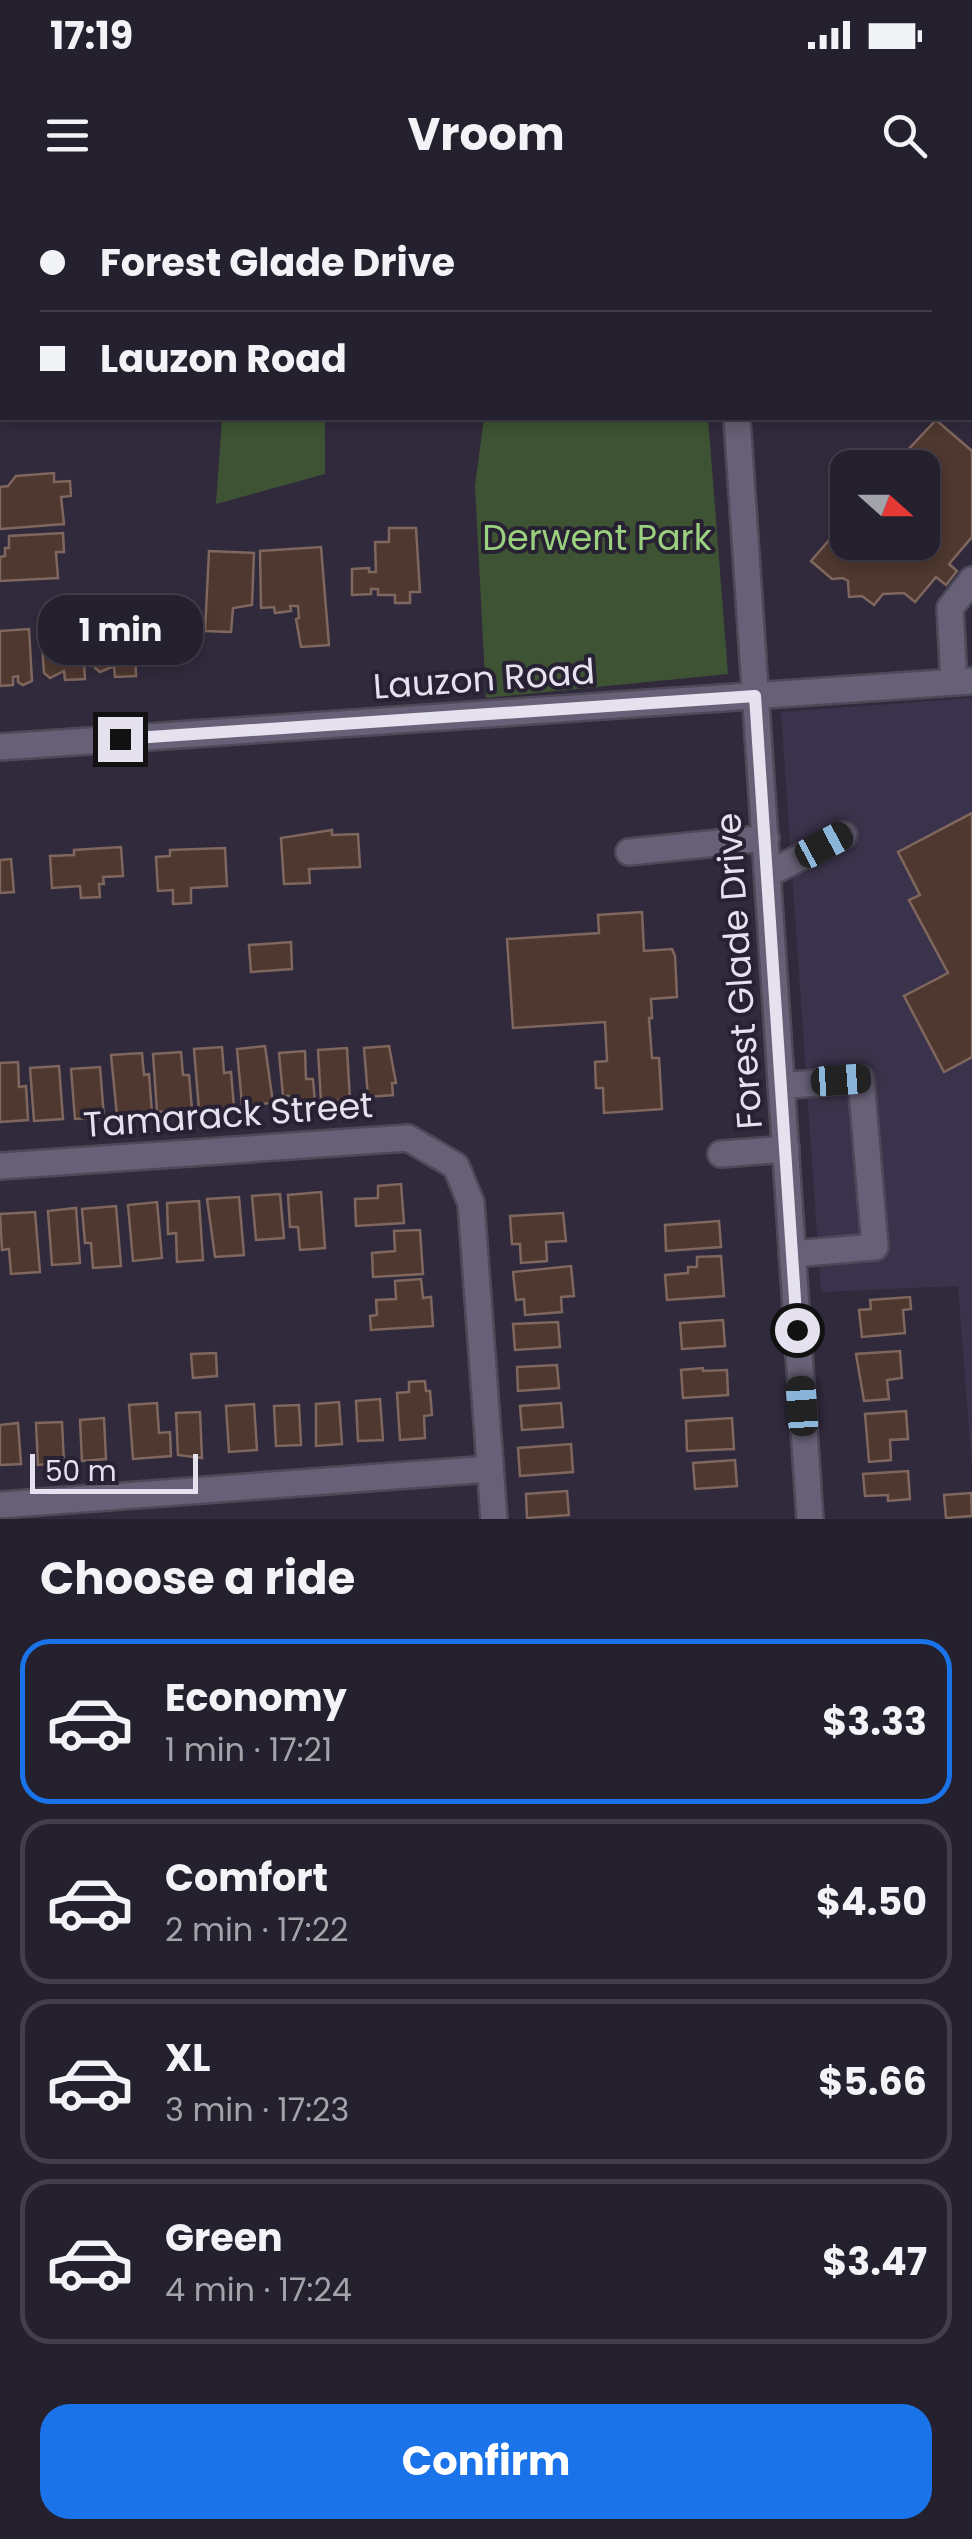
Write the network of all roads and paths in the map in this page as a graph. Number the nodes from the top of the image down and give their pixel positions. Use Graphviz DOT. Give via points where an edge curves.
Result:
graph roads {
  1 [pos="738,420"];
  2 [pos="972,580"];
  3 [pos="963,682"];
  4 [pos="755,696"];
  5 [pos="0,748"];
  6 [pos="844,834"];
  7 [pos="766,838"];
  8 [pos="630,852"];
  9 [pos="768,874"];
  10 [pos="782,1086"];
  11 [pos="786,1150"];
  12 [pos="722,1154"];
  13 [pos="0,1166"];
  14 [pos="792,1254"];
  15 [pos="490,1469"];
  16 [pos="0,1506"];
  17 [pos="494,1519"];
  18 [pos="810,1519"];
  1 -- 4 [label="street, Forest Glade Drive"];
  2 -- 3 [label="street" via="950,608"];
  3 -- 4 [label="street, Lauzon Road"];
  4 -- 5 [label="street, Lauzon Road"];
  4 -- 7 [label="street, Forest Glade Drive"];
  6 -- 9 [label="street"];
  7 -- 8 [label="street"];
  7 -- 9 [label="street, Forest Glade Drive"];
  9 -- 10 [label="street, Forest Glade Drive"];
  10 -- 11 [label="street, Forest Glade Drive"];
  10 -- 14 [label="street" via="861,1079 875,1247"];
  11 -- 12 [label="street"];
  11 -- 14 [label="street, Forest Glade Drive"];
  13 -- 15 [label="street, Tamarack Street" via="408,1138 456,1166 471,1203"];
  14 -- 18 [label="street, Forest Glade Drive"];
  15 -- 16 [label="street"];
  15 -- 17 [label="street, Tamarack Street"];
}
